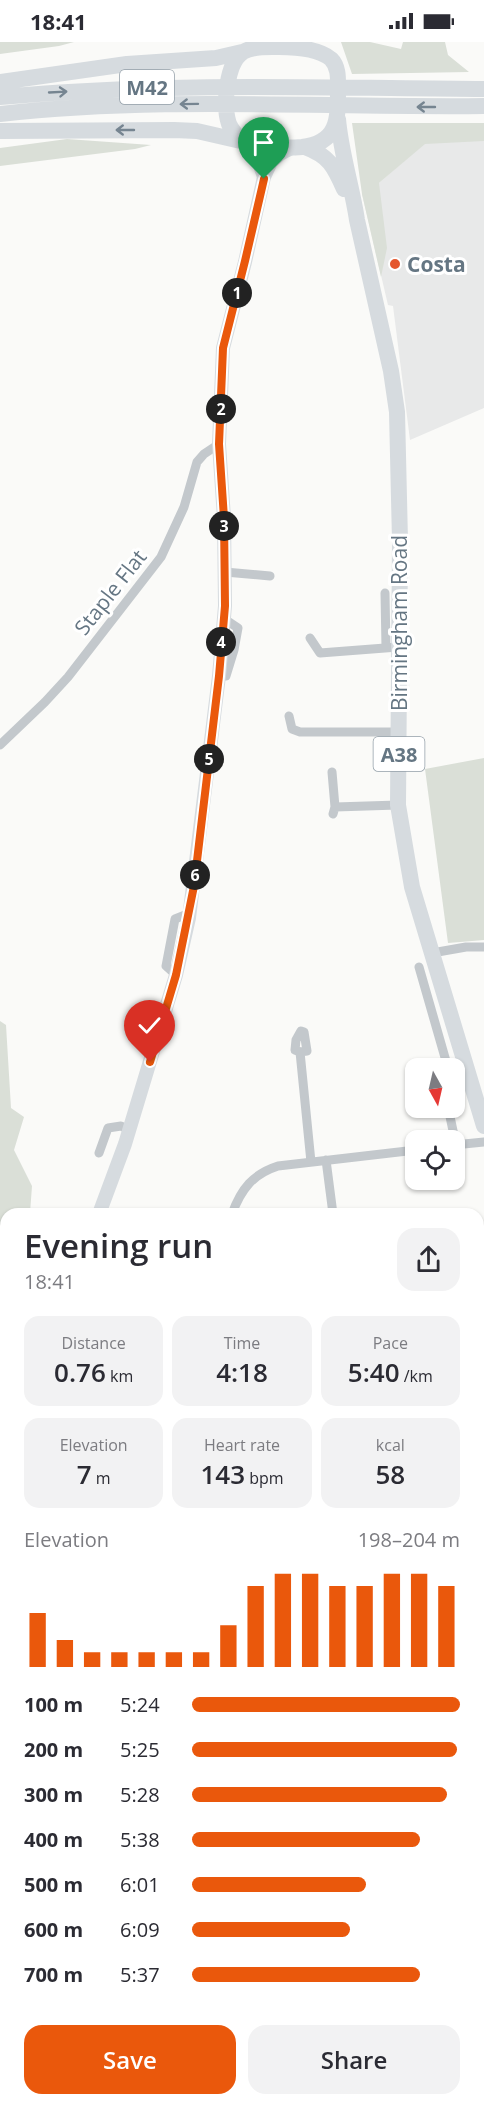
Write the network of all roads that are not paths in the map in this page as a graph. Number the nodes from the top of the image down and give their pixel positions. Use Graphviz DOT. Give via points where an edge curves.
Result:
graph roads {
  1 [pos="326,42"];
  2 [pos="282,44"];
  3 [pos="248,48"];
  4 [pos="335,68"];
  5 [pos="0,81"];
  6 [pos="484,89"];
  7 [pos="0,97"];
  8 [pos="484,106"];
  9 [pos="0,114"];
  10 [pos="338,119"];
  11 [pos="0,131"];
  12 [pos="247,143"];
  13 [pos="299,147"];
  14 [pos="264,177"];
  15 [pos="357,220"];
  16 [pos="219,444"];
  17 [pos="225,572"];
  18 [pos="270,576"];
  19 [pos="385,593"];
  20 [pos="310,639"];
  21 [pos="392,648"];
  22 [pos="289,716"];
  23 [pos="399,732"];
  24 [pos="0,745"];
  25 [pos="332,772"];
  26 [pos="398,805"];
  27 [pos="484,947"];
  28 [pos="432,953"];
  29 [pos="419,967"];
  30 [pos="300,1052"];
  31 [pos="445,1058"];
  32 [pos="484,1126"];
  33 [pos="129,1130"];
  34 [pos="484,1142"];
  35 [pos="465,1144"];
  36 [pos="405,1151"];
  37 [pos="99,1153"];
  38 [pos="326,1160"];
  39 [pos="311,1162"];
  40 [pos="101,1208"];
  41 [pos="234,1208"];
  42 [pos="332,1208"];
  1 -- 4 [label="highway"];
  2 -- 3 [label="highway"];
  2 -- 4 [label="highway" via="317,52"];
  3 -- 5 [label="highway, M42" via="216,58 127,64"];
  3 -- 12 [label="highway" via="232,63 228,73 228,117 234,132"];
  4 -- 10 [label="highway"];
  7 -- 6 [label="highway, M42, one-way" via="210,86"];
  8 -- 9 [label="highway, M42, one-way" via="187,104"];
  10 -- 13 [label="highway" via="328,136"];
  10 -- 15 [label="highway, Birmingham Road / A38"];
  12 -- 11 [label="highway, M42, one-way" via="196,131"];
  12 -- 13 [label="highway"];
  12 -- 14 [label="main road"];
  13 -- 14 [label="main road" via="280,154"];
  13 -- 15 [label="highway, Birmingham Road / A38" via="322,155 332,165"];
  14 -- 16 [label="main road" via="223,348"];
  15 -- 21 [label="highway, Birmingham Road / A38" via="392,371 397,412 400,541"];
  16 -- 17 [label="main road"];
  16 -- 24 [label="street, Staple Flat" via="197,462 184,507 161,557 68,677"];
  17 -- 18 [label="street"];
  17 -- 33 [label="main road" via="219,676 189,918 176,975"];
  19 -- 21 [label="street"];
  20 -- 21 [label="street" via="320,653"];
  21 -- 23 [label="highway, Birmingham Road / A38"];
  22 -- 23 [label="street" via="292,729 300,732"];
  23 -- 26 [label="highway, Birmingham Road / A38"];
  25 -- 26 [label="street" via="334,811"];
  26 -- 28 [label="highway, Birmingham Road / A38" via="412,888"];
  27 -- 28 [label="street"];
  28 -- 32 [label="highway, Birmingham Road / A38"];
  29 -- 31 [label="street"];
  30 -- 39 [label="street"];
  33 -- 37 [label="street" via="121,1126 108,1128"];
  33 -- 40 [label="main road"];
  34 -- 35 [label="street"];
  36 -- 38 [label="street"];
  38 -- 39 [label="street"];
  38 -- 42 [label="street"];
  39 -- 41 [label="street" via="278,1166 254,1177"];
}
